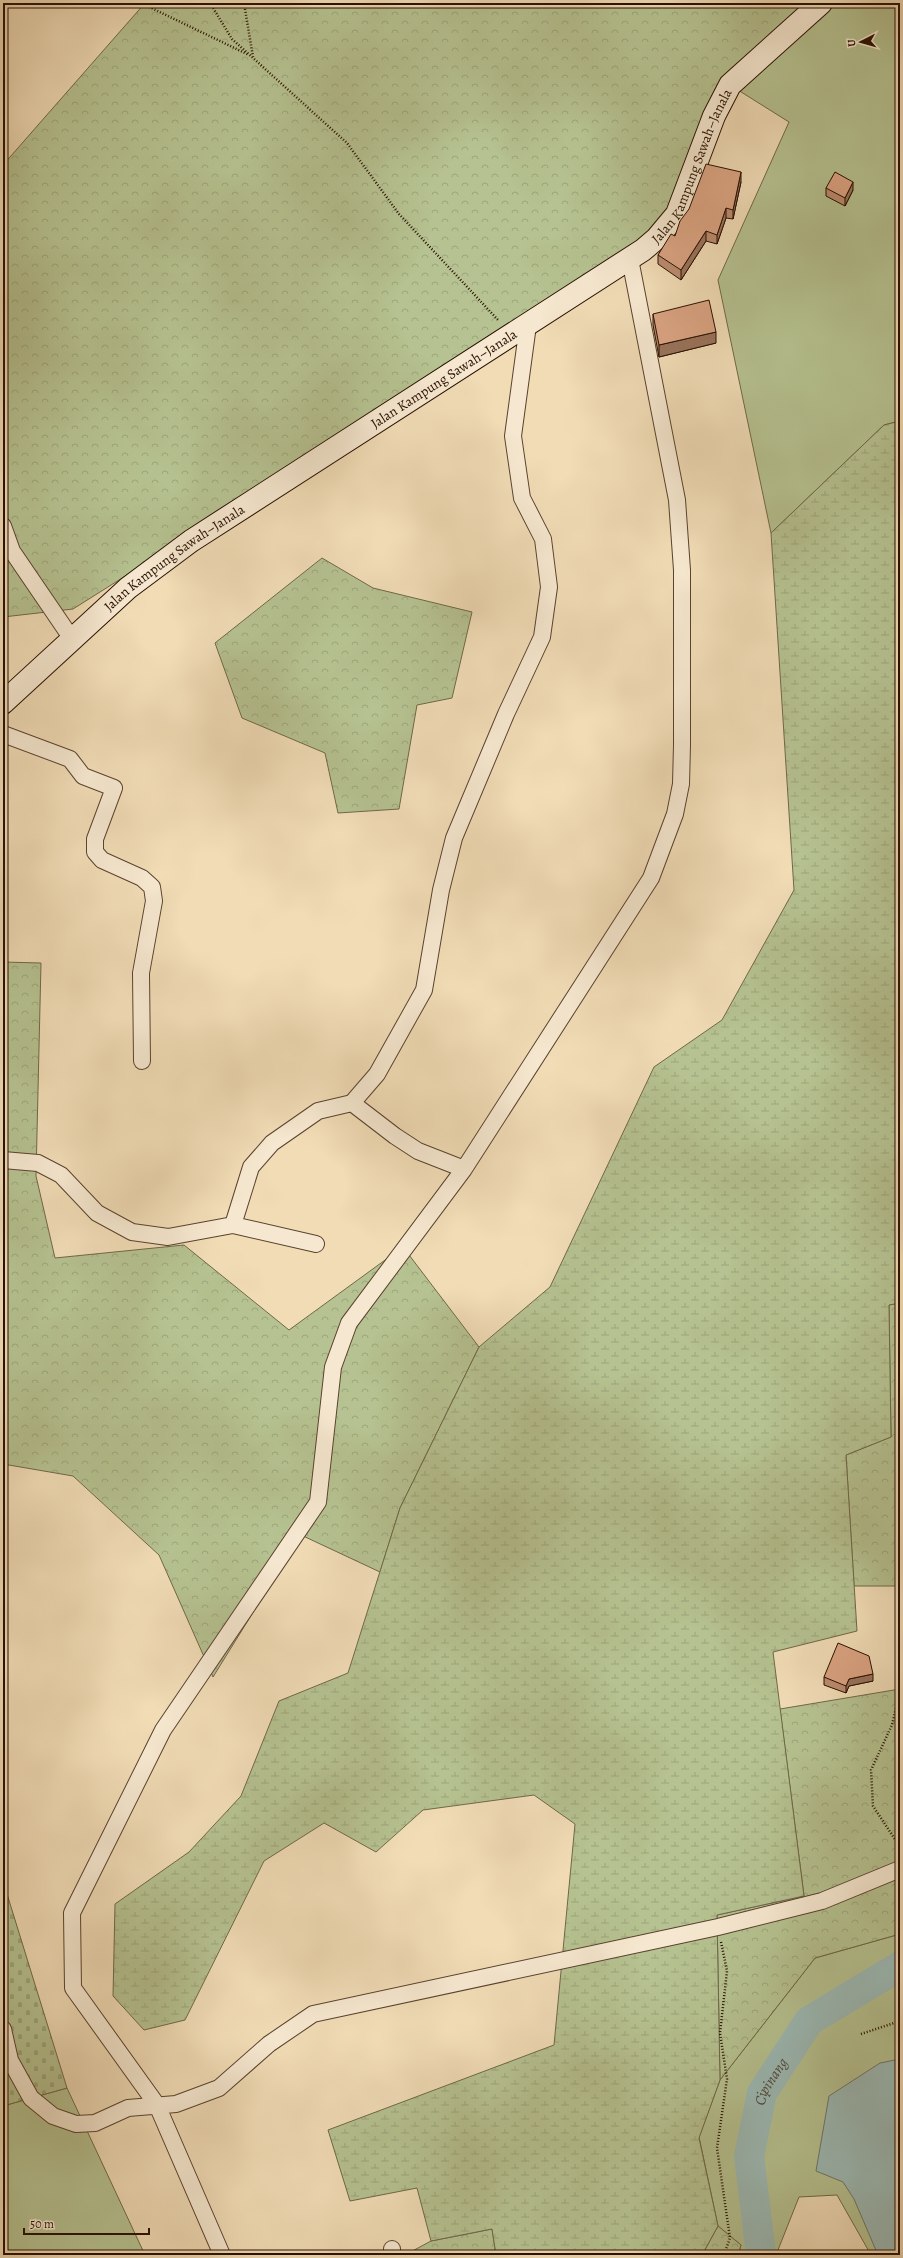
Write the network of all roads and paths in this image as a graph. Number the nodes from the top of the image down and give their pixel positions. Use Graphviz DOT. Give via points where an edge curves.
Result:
graph roads {
  1 [pos="141,3"];
  2 [pos="210,3"];
  3 [pos="244,3"];
  4 [pos="821,3"];
  5 [pos="253,57"];
  6 [pos="630,259"];
  7 [pos="520,330"];
  8 [pos="3,526"];
  9 [pos="72,639"];
  10 [pos="3,703"];
  11 [pos="3,734"];
  12 [pos="142,1061"];
  13 [pos="352,1103"];
  14 [pos="3,1160"];
  15 [pos="464,1169"];
  16 [pos="233,1225"];
  17 [pos="316,1244"];
  18 [pos="900,1691"];
  19 [pos="900,1847"];
  20 [pos="900,1869"];
  21 [pos="718,1927"];
  22 [pos="900,2021"];
  23 [pos="3,2029"];
  24 [pos="860,2034"];
  25 [pos="157,2105"];
  26 [pos="222,2255"];
  27 [pos="724,2255"];
  1 -- 5 [label="path"];
  2 -- 5 [label="path" via="232,39"];
  3 -- 5 [label="path"];
  4 -- 6 [label="main road, Jalan Kampung Sawah–Janala" via="730,84 714,116 676,214 657,238"];
  5 -- 7 [label="path" via="347,143 399,214"];
  6 -- 7 [label="main road, Jalan Kampung Sawah–Janala"];
  6 -- 15 [label="street" via="677,500 682,570 681,784 675,814 651,878"];
  7 -- 9 [label="main road, Jalan Kampung Sawah–Janala" via="191,541 128,588"];
  7 -- 13 [label="street" via="513,436 522,498 543,538 549,587 547,614 542,637 506,714 454,838 441,890 424,990 377,1074"];
  8 -- 9 [label="street" via="12,551"];
  9 -- 10 [label="main road, Jalan Kampung Sawah–Janala"];
  11 -- 12 [label="street" via="70,759 83,776 114,788 95,839 95,852 102,860 142,878 152,887 154,901 141,972"];
  13 -- 15 [label="street" via="418,1151"];
  13 -- 16 [label="street" via="318,1111 272,1143 252,1167"];
  14 -- 16 [label="street" via="38,1163 61,1175 97,1213 132,1232 168,1237"];
  15 -- 25 [label="street" via="349,1323 333,1367 318,1502 163,1730 72,1913 73,1988"];
  16 -- 17 [label="street"];
  18 -- 19 [label="path" via="892,1725 870,1770 873,1806"];
  20 -- 21 [label="street" via="822,1902"];
  21 -- 25 [label="street" via="313,2014 269,2044 220,2088 176,2104"];
  21 -- 27 [label="path" via="727,1971 720,2033 727,2079 717,2148 730,2238"];
  22 -- 24 [label="path"];
  23 -- 25 [label="street" via="10,2060 31,2098 53,2116 76,2124 95,2123 128,2108"];
  25 -- 26 [label="street"];
}
